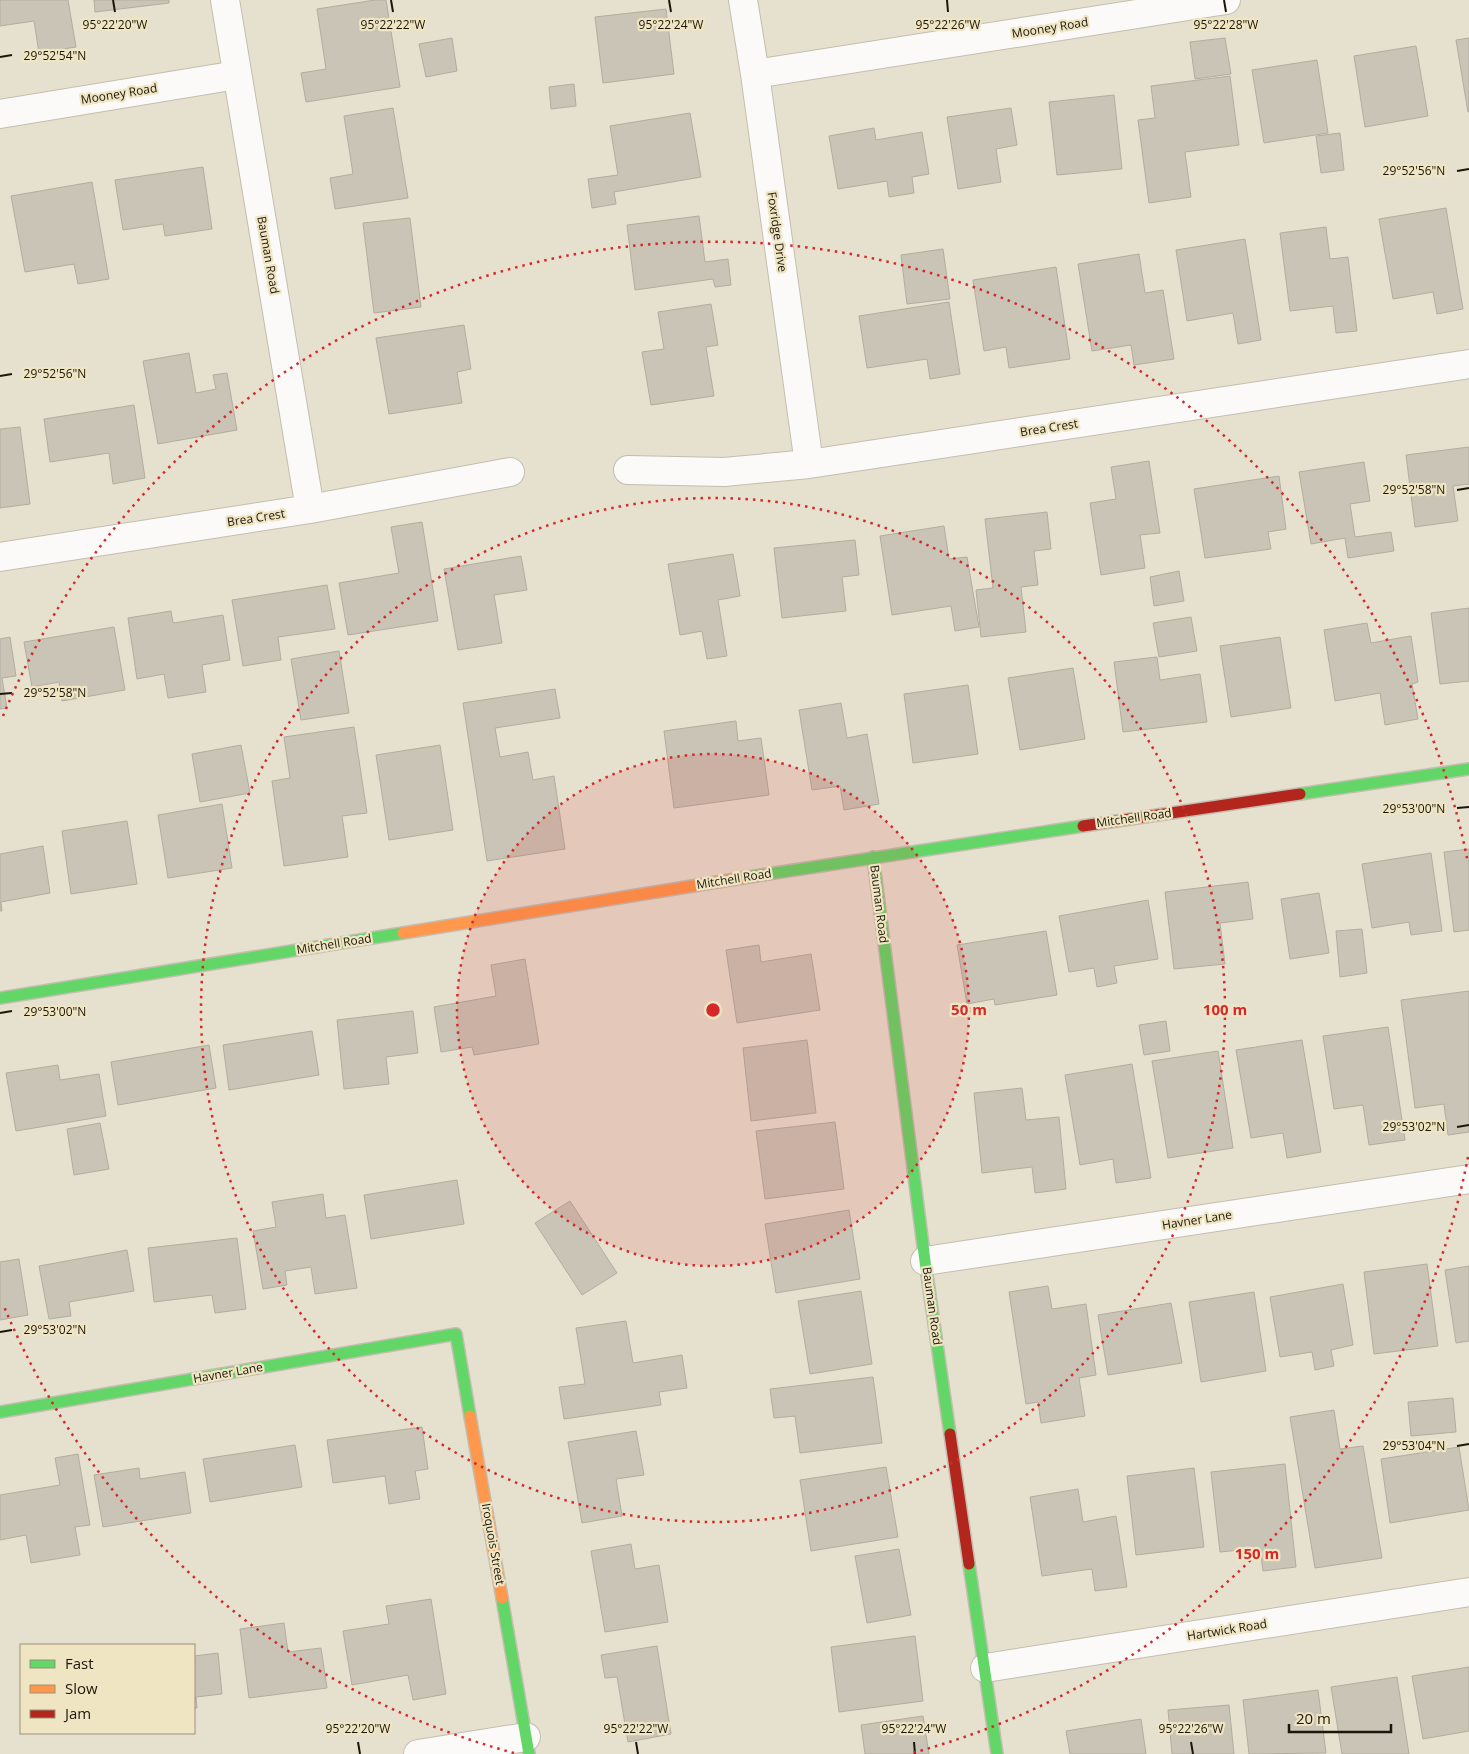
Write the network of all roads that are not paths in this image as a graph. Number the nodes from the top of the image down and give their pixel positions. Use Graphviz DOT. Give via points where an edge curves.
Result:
graph roads {
  1 [pos="225,0"];
  2 [pos="743,0"];
  3 [pos="1226,0"];
  4 [pos="755,74"];
  5 [pos="237,75"];
  6 [pos="0,114"];
  7 [pos="1469,364"];
  8 [pos="809,464"];
  9 [pos="628,470"];
  10 [pos="510,472"];
  11 [pos="310,509"];
  12 [pos="0,557"];
  13 [pos="1469,769"];
  14 [pos="873,857"];
  15 [pos="0,998"];
  16 [pos="1469,1179"];
  17 [pos="925,1261"];
  18 [pos="456,1334"];
  19 [pos="0,1412"];
  20 [pos="1469,1592"];
  21 [pos="985,1668"];
  22 [pos="528,1745"];
  23 [pos="418,1754"];
  24 [pos="997,1754"];
  1 -- 5 [label="street, Bauman Road"];
  2 -- 4 [label="street, Foxridge Drive"];
  3 -- 4 [label="street, Mooney Road"];
  4 -- 8 [label="street, Foxridge Drive"];
  5 -- 6 [label="street, Mooney Road"];
  5 -- 11 [label="street, Bauman Road"];
  7 -- 8 [label="street, Brea Crest"];
  8 -- 9 [label="street, Brea Crest" via="724,472"];
  10 -- 11 [label="street, Brea Crest"];
  11 -- 12 [label="street, Brea Crest"];
  13 -- 14 [label="street, Mitchell Road"];
  14 -- 15 [label="street, Mitchell Road"];
  14 -- 17 [label="street, Bauman Road"];
  16 -- 17 [label="street, Havner Lane"];
  17 -- 21 [label="street, Bauman Road"];
  18 -- 19 [label="street, Havner Lane"];
  18 -- 22 [label="street, Iroquois Street"];
  20 -- 21 [label="street, Hartwick Road"];
  21 -- 24 [label="street, Bauman Road"];
  22 -- 23 [label="street"];
}
